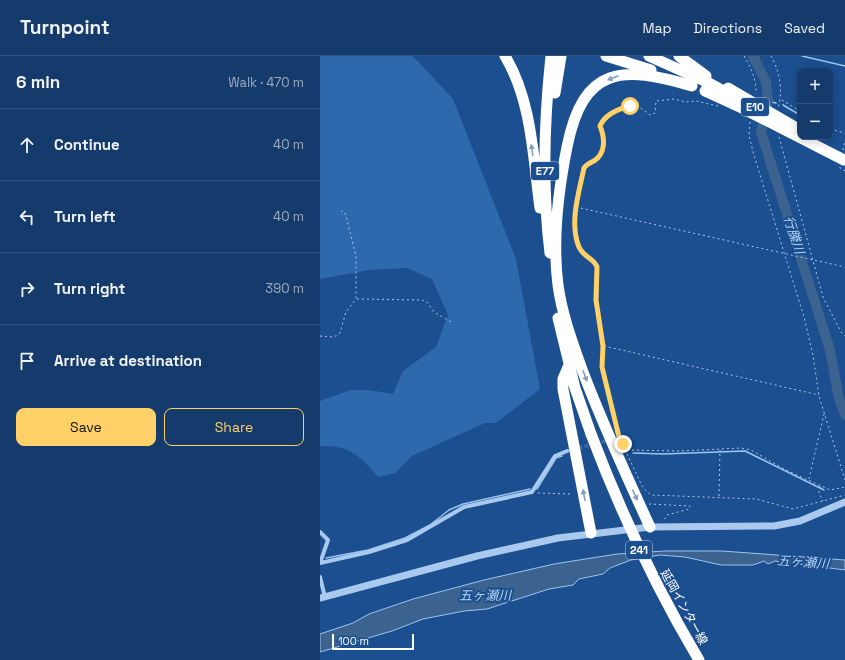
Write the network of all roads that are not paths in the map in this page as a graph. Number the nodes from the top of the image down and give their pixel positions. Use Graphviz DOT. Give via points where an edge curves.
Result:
graph roads {
  1 [pos="505,56"];
  2 [pos="552,56"];
  3 [pos="557,56"];
  4 [pos="561,56"];
  5 [pos="606,56"];
  6 [pos="649,56"];
  7 [pos="657,56"];
  8 [pos="679,56"];
  9 [pos="708,84"];
  10 [pos="692,86"];
  11 [pos="552,115"];
  12 [pos="797,128"];
  13 [pos="797,131"];
  14 [pos="811,140"];
  15 [pos="814,140"];
  16 [pos="825,148"];
  17 [pos="844,161"];
  18 [pos="556,285"];
  19 [pos="569,365"];
  20 [pos="591,434"];
  21 [pos="567,450"];
  22 [pos="845,502"];
  23 [pos="655,527"];
  24 [pos="320,532"];
  25 [pos="591,533"];
  26 [pos="320,563"];
  27 [pos="320,577"];
  28 [pos="322,598"];
  29 [pos="699,660"];
  18 -- 1 [label="highway, one-way" via="543,231 526,108 520,85"];
  2 -- 18 [label="highway, E77" via="546,116 545,181 547,223"];
  3 -- 11 [label="highway, E77"];
  4 -- 11 [label="highway"];
  5 -- 10 [label="highway"];
  6 -- 9 [label="highway, E10"];
  7 -- 9 [label="highway, E10"];
  8 -- 9 [label="highway"];
  9 -- 10 [label="highway"];
  9 -- 12 [label="highway, bridge"];
  9 -- 13 [label="highway, E10, bridge"];
  9 -- 17 [label="highway, bridge" via="748,111"];
  10 -- 18 [label="highway, one-way" via="648,74 625,74 610,78 597,86 581,103 570,131 559,192"];
  11 -- 18 [label="highway, E77" via="551,202"];
  14 -- 16 [label="highway, bridge"];
  15 -- 16 [label="highway"];
  16 -- 17 [label="highway, bridge"];
  18 -- 19 [label="highway, 延岡インター線 / 241"];
  18 -- 20 [label="highway, 延岡インター線 / 241" via="572,364"];
  18 -- 23 [label="highway, 241, one-way" via="572,342 614,449"];
  19 -- 20 [label="highway, 延岡インター線 / 241"];
  25 -- 19 [label="highway, 241, one-way" via="563,389 563,379"];
  20 -- 29 [label="highway, 延岡インター線 / 241, bridge" via="624,520"];
  21 -- 26 [label="street" via="555,456 532,492 464,507 407,540"];
  22 -- 23 [label="street" via="800,521 774,526"];
  23 -- 25 [label="street"];
  24 -- 26 [label="street" via="328,540"];
  25 -- 28 [label="street" via="528,544"];
  27 -- 28 [label="street"];
}
